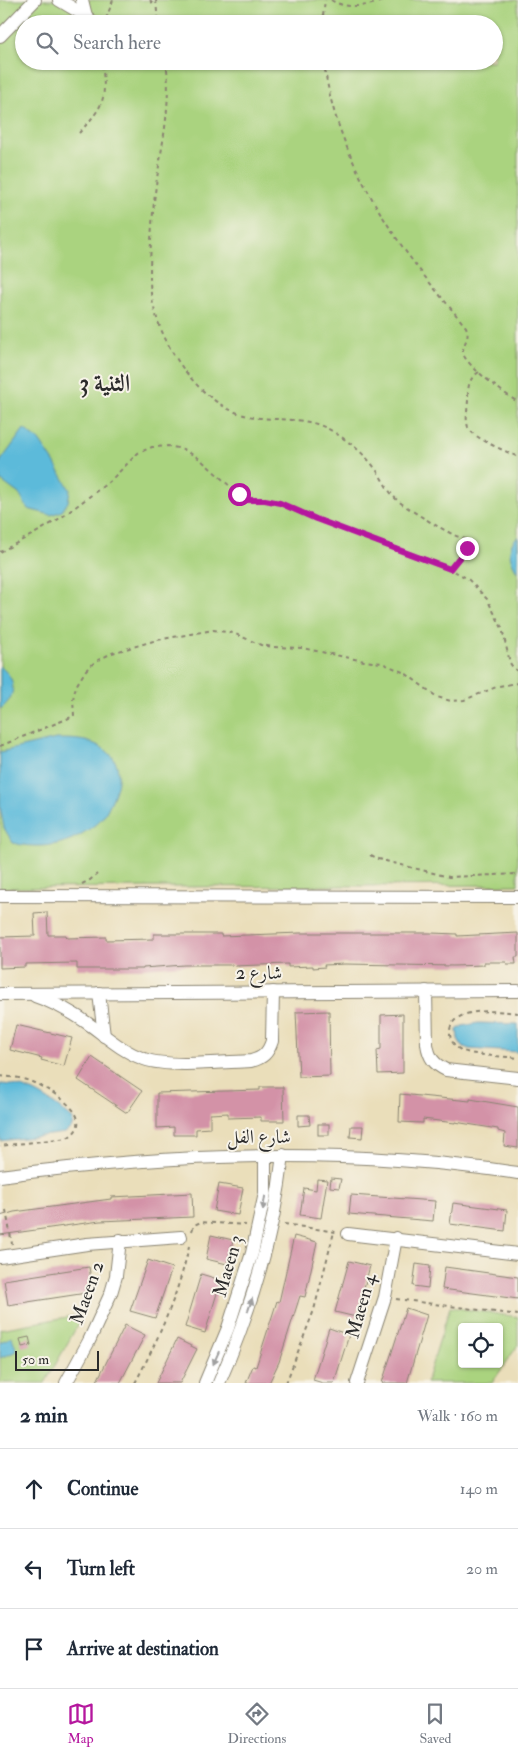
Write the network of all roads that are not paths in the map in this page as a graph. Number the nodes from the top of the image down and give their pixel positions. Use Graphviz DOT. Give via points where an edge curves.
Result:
graph roads {
  1 [pos="36,0"];
  2 [pos="59,0"];
  3 [pos="82,0"];
  4 [pos="21,15"];
  5 [pos="82,15"];
  6 [pos="88,15"];
  7 [pos="15,21"];
  8 [pos="0,36"];
  9 [pos="0,896"];
  10 [pos="518,898"];
  11 [pos="426,991"];
  12 [pos="518,991"];
  13 [pos="273,992"];
  14 [pos="28,993"];
  15 [pos="99,993"];
  16 [pos="0,994"];
  17 [pos="104,1036"];
  18 [pos="518,1078"];
  19 [pos="265,1155"];
  20 [pos="283,1155"];
  21 [pos="518,1173"];
  22 [pos="0,1176"];
  23 [pos="348,1234"];
  24 [pos="396,1238"];
  25 [pos="187,1239"];
  26 [pos="120,1240"];
  27 [pos="518,1254"];
  28 [pos="0,1257"];
  29 [pos="66,1383"];
  30 [pos="204,1383"];
  31 [pos="219,1383"];
  32 [pos="357,1383"];
  1 -- 4 [label="street"];
  2 -- 5 [label="street"];
  3 -- 6 [label="street"];
  7 -- 8 [label="street"];
  9 -- 10 [label="street"];
  11 -- 12 [label="street, شارع 2"];
  11 -- 13 [label="street, شارع 2"];
  11 -- 18 [label="street" via="428,1053 438,1066 446,1070"];
  13 -- 15 [label="street, شارع 2"];
  13 -- 17 [label="street" via="272,1041 265,1055 251,1061 156,1063 125,1051"];
  14 -- 15 [label="street, شارع 2"];
  14 -- 16 [label="street, شارع 2"];
  14 -- 17 [label="street" via="68,1011"];
  15 -- 17 [label="street"];
  19 -- 20 [label="street, شارع الفل"];
  19 -- 22 [label="street, شارع الفل" via="123,1162"];
  19 -- 30 [label="street, Maeen 3, one-way" via="265,1193 248,1268 228,1328"];
  20 -- 21 [label="street, شارع الفل" via="428,1162"];
  31 -- 20 [label="street, Maeen 3, one-way" via="250,1305 273,1222"];
  23 -- 24 [label="street"];
  24 -- 27 [label="street"];
  24 -- 32 [label="street, Maeen 4" via="385,1298"];
  25 -- 26 [label="street, Maeen 2"];
  26 -- 28 [label="street, Maeen 2"];
  26 -- 29 [label="street, Maeen 2" via="111,1293"];
}
